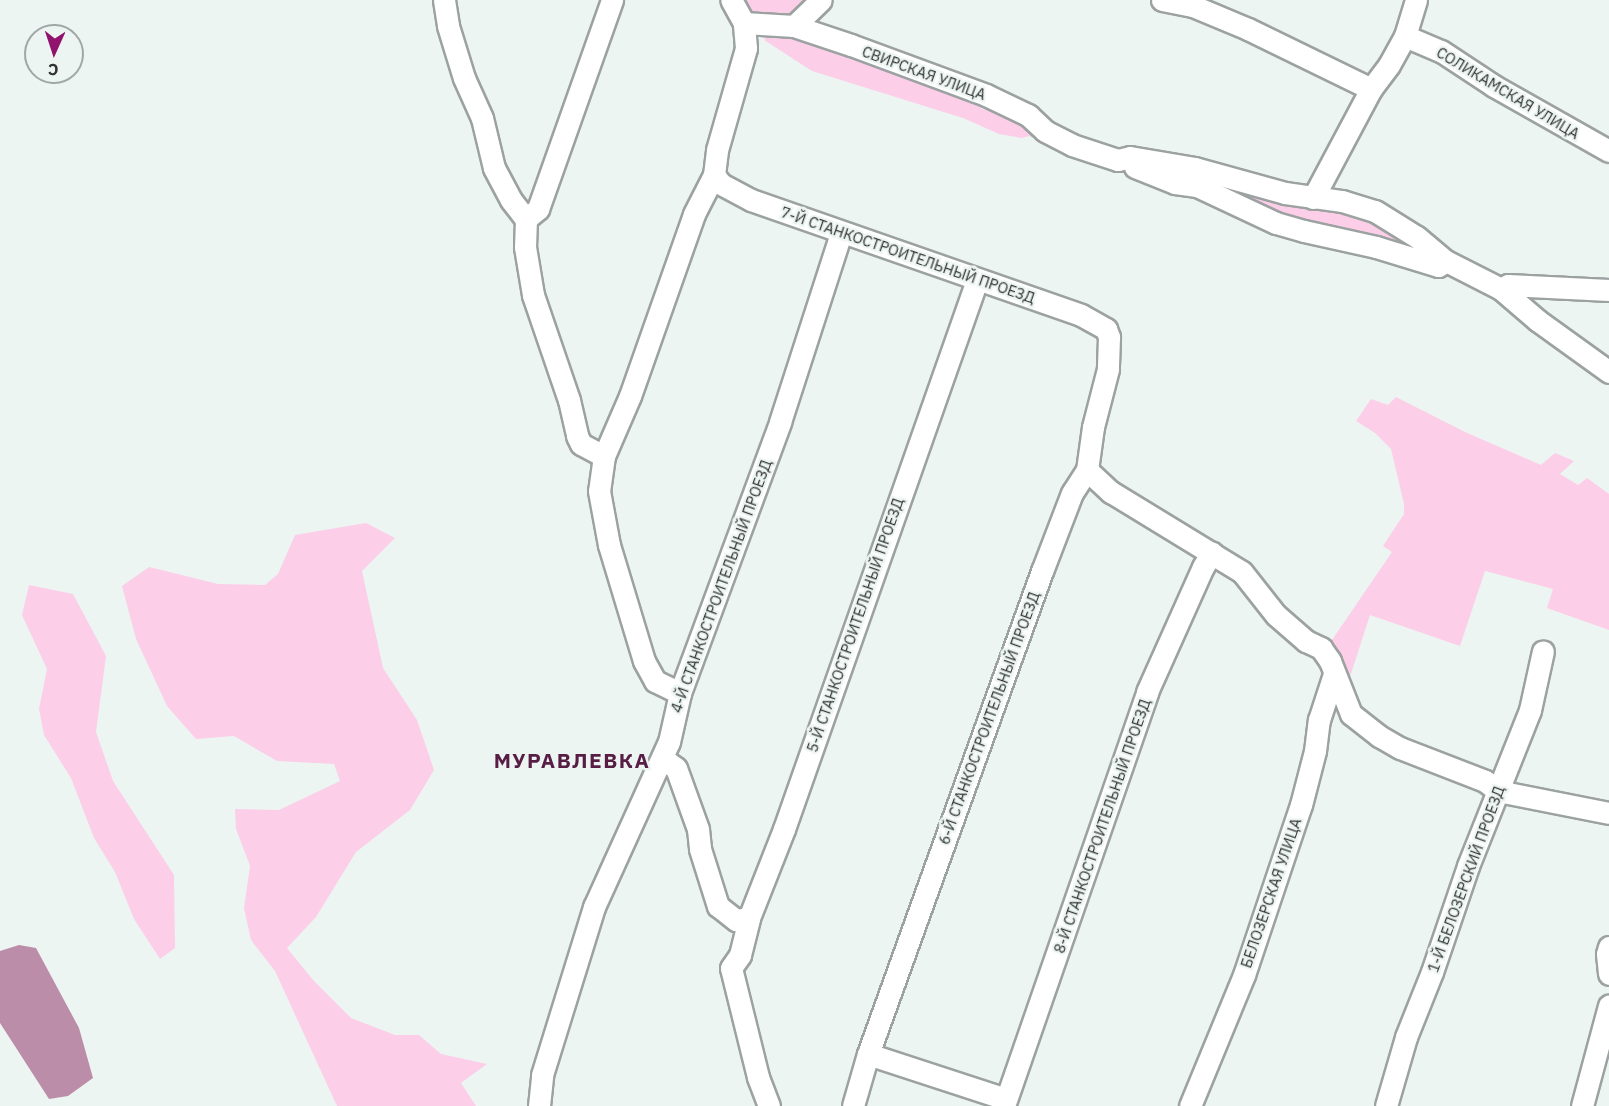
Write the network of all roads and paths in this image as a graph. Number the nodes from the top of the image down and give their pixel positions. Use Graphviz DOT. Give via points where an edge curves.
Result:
graph roads {
  1 [pos="444,0"];
  2 [pos="612,0"];
  3 [pos="732,0"];
  4 [pos="821,0"];
  5 [pos="1162,0"];
  6 [pos="1416,0"];
  7 [pos="744,23"];
  8 [pos="794,26"];
  9 [pos="1405,36"];
  10 [pos="1371,89"];
  11 [pos="1609,152"];
  12 [pos="1118,160"];
  13 [pos="714,175"];
  14 [pos="1313,198"];
  15 [pos="526,219"];
  16 [pos="841,233"];
  17 [pos="1446,261"];
  18 [pos="976,280"];
  19 [pos="1501,289"];
  20 [pos="1609,290"];
  21 [pos="1106,329"];
  22 [pos="1609,372"];
  23 [pos="604,456"];
  24 [pos="1087,470"];
  25 [pos="1212,552"];
  26 [pos="1543,651"];
  27 [pos="1334,674"];
  28 [pos="680,693"];
  29 [pos="662,759"];
  30 [pos="1498,791"];
  31 [pos="1609,813"];
  32 [pos="749,918"];
  33 [pos="1609,947"];
  34 [pos="1609,974"];
  35 [pos="1609,1006"];
  36 [pos="868,1054"];
  37 [pos="1005,1102"];
  38 [pos="539,1106"];
  39 [pos="769,1106"];
  40 [pos="853,1106"];
  41 [pos="1190,1106"];
  42 [pos="1386,1106"];
  43 [pos="1582,1106"];
  1 -- 15 [label="street" via="448,26 464,78 482,118 494,168"];
  2 -- 15 [label="street" via="538,210"];
  3 -- 7 [label="street"];
  4 -- 8 [label="street"];
  5 -- 10 [label="street" via="1193,6 1248,29"];
  6 -- 9 [label="street"];
  7 -- 8 [label="street, СВИРСКАЯ УЛИЦА"];
  7 -- 13 [label="street" via="746,48 717,150"];
  8 -- 12 [label="street, СВИРСКАЯ УЛИЦА" via="986,95 1028,115 1045,131 1072,145"];
  9 -- 10 [label="street"];
  9 -- 11 [label="street, СОЛИКАМСКАЯ УЛИЦА" via="1441,51"];
  10 -- 14 [label="street"];
  12 -- 14 [label="street, СВИРСКАЯ УЛИЦА" via="1130,157 1195,168"];
  12 -- 17 [label="street, СВИРСКАЯ УЛИЦА" via="1175,183 1197,186 1304,231 1438,266"];
  13 -- 16 [label="street, 7-Й СТАНКОСТРОИТЕЛЬНЫЙ ПРОЕЗД" via="721,184 752,200"];
  13 -- 23 [label="street" via="694,214 630,396"];
  14 -- 17 [label="street, СВИРСКАЯ УЛИЦА" via="1342,201 1375,211"];
  15 -- 23 [label="street" via="525,248 533,295 569,400 577,436 581,444"];
  16 -- 18 [label="street, 7-Й СТАНКОСТРОИТЕЛЬНЫЙ ПРОЕЗД"];
  16 -- 28 [label="street, 4-Й СТАНКОСТРОИТЕЛЬНЫЙ ПРОЕЗД" via="780,422"];
  17 -- 19 [label="street, СВИРСКАЯ УЛИЦА"];
  18 -- 21 [label="street, 7-Й СТАНКОСТРОИТЕЛЬНЫЙ ПРОЕЗД" via="1082,315"];
  18 -- 32 [label="street, 5-Й СТАНКОСТРОИТЕЛЬНЫЙ ПРОЕЗД" via="784,830"];
  19 -- 20 [label="street" via="1508,285"];
  19 -- 22 [label="street, СВИРСКАЯ УЛИЦА"];
  21 -- 24 [label="street, 6-Й СТАНКОСТРОИТЕЛЬНЫЙ ПРОЕЗД" via="1109,360"];
  23 -- 28 [label="street" via="599,491 609,545 644,661 655,681"];
  24 -- 25 [label="street" via="1125,502"];
  24 -- 36 [label="street, 6-Й СТАНКОСТРОИТЕЛЬНЫЙ ПРОЕЗД" via="1072,493 1042,571"];
  25 -- 27 [label="street" via="1242,572 1276,615 1306,641 1321,648"];
  25 -- 37 [label="street, 8-Й СТАНКОСТРОИТЕЛЬНЫЙ ПРОЕЗД" via="1147,692"];
  26 -- 30 [label="street, 1-Й БЕЛОЗЕРСКИЙ ПРОЕЗД" via="1530,710"];
  27 -- 30 [label="street" via="1351,714 1364,726 1400,748 1485,781"];
  27 -- 41 [label="street, БЕЛОЗЕРСКАЯ УЛИЦА" via="1297,816 1244,975"];
  28 -- 29 [label="street, 4-Й СТАНКОСТРОИТЕЛЬНЫЙ ПРОЕЗД"];
  29 -- 32 [label="street" via="676,768 698,829 700,849 718,906 736,920"];
  29 -- 38 [label="street, 4-Й СТАНКОСТРОИТЕЛЬНЫЙ ПРОЕЗД" via="594,907 542,1075"];
  30 -- 31 [label="street"];
  30 -- 42 [label="street, 1-Й БЕЛОЗЕРСКИЙ ПРОЕЗД" via="1406,1037"];
  32 -- 39 [label="street, 5-Й СТАНКОСТРОИТЕЛЬНЫЙ ПРОЕЗД" via="740,955 731,968"];
  33 -- 34 [label="street"];
  35 -- 43 [label="street"];
  36 -- 37 [label="street"];
  36 -- 40 [label="street, 6-Й СТАНКОСТРОИТЕЛЬНЫЙ ПРОЕЗД"];
}
